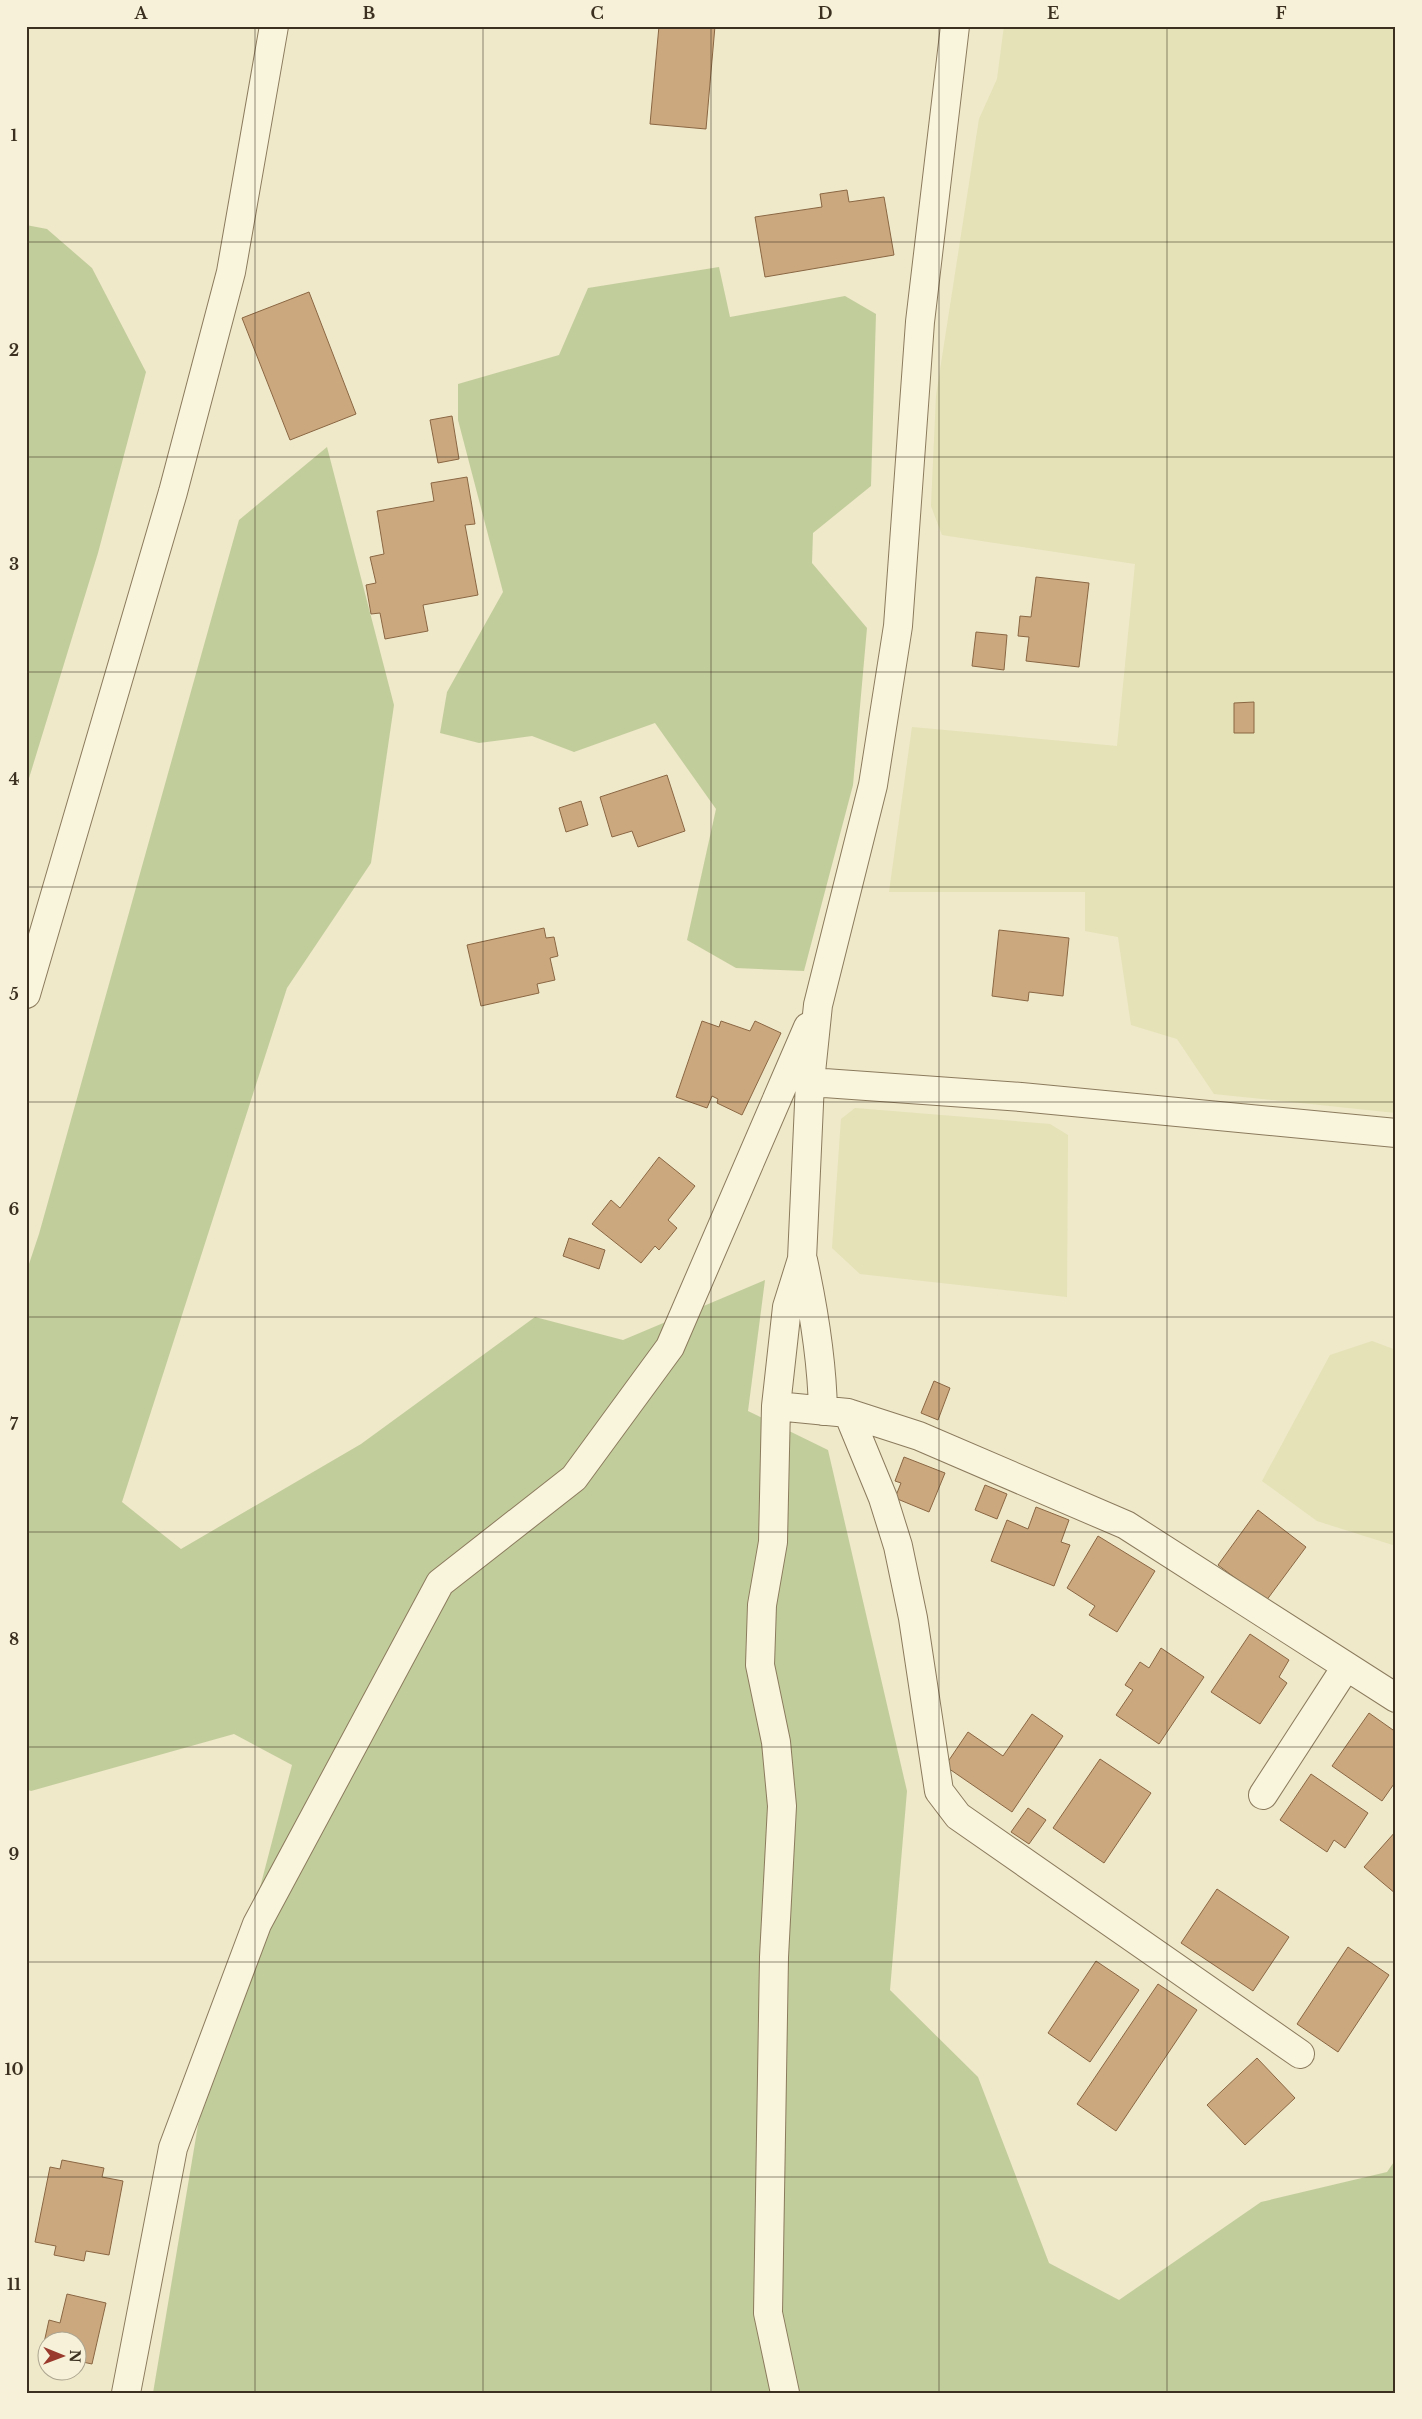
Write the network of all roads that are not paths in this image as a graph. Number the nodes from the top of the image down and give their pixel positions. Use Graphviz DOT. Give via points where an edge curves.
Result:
graph roads {
  1 [pos="274,26"];
  2 [pos="955,26"];
  3 [pos="26,994"];
  4 [pos="818,1006"];
  5 [pos="810,1082"];
  6 [pos="1396,1133"];
  7 [pos="802,1259"];
  8 [pos="776,1406"];
  9 [pos="835,1412"];
  10 [pos="1346,1667"];
  11 [pos="1396,1698"];
  12 [pos="1263,1795"];
  13 [pos="1300,2054"];
  14 [pos="126,2393"];
  15 [pos="785,2393"];
  1 -- 3 [label="street" via="228,281 173,492"];
  2 -- 4 [label="street" via="920,322 898,626 873,785"];
  4 -- 5 [label="street"];
  4 -- 14 [label="street" via="670,1347 574,1478 440,1584 256,1924 173,2148"];
  5 -- 6 [label="street" via="1021,1097"];
  5 -- 7 [label="street"];
  7 -- 8 [label="street" via="787,1307"];
  7 -- 9 [label="street" via="816,1318 822,1371"];
  8 -- 9 [label="street"];
  8 -- 15 [label="street" via="773,1542 762,1605 760,1665 776,1742 782,1806 774,1957 768,2313"];
  9 -- 10 [label="street" via="919,1436 1126,1525"];
  9 -- 13 [label="street" via="880,1489 898,1546 913,1618 939,1791 958,1816"];
  10 -- 11 [label="street"];
  10 -- 12 [label="street"];
}
